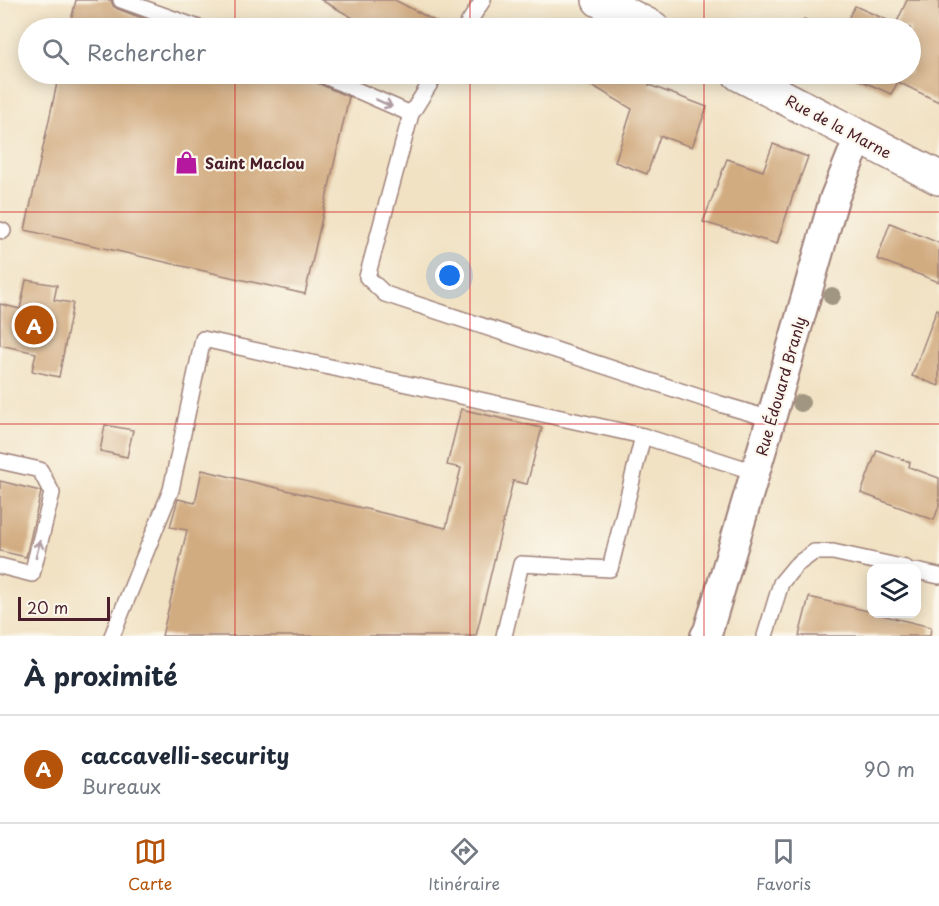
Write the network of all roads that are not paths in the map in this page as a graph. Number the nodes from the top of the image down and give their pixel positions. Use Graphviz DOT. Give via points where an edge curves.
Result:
graph roads {
  1 [pos="121,0"];
  2 [pos="483,0"];
  3 [pos="599,0"];
  4 [pos="171,18"];
  5 [pos="471,18"];
  6 [pos="634,18"];
  7 [pos="343,84"];
  8 [pos="430,84"];
  9 [pos="758,84"];
  10 [pos="411,114"];
  11 [pos="859,137"];
  12 [pos="939,178"];
  13 [pos="771,419"];
  14 [pos="643,436"];
  15 [pos="0,461"];
  16 [pos="755,472"];
  17 [pos="888,564"];
  18 [pos="0,566"];
  19 [pos="921,572"];
  20 [pos="939,576"];
  21 [pos="112,636"];
  22 [pos="504,636"];
  23 [pos="705,636"];
  24 [pos="765,636"];
  1 -- 4 [label="lane"];
  2 -- 5 [label="lane"];
  3 -- 6 [label="street"];
  7 -- 10 [label="lane, one-way"];
  8 -- 10 [label="lane"];
  9 -- 11 [label="street, Rue de la Marne"];
  10 -- 13 [label="lane" via="367,277 384,294"];
  11 -- 12 [label="street, Rue de la Marne"];
  11 -- 13 [label="street, Rue Édouard Branly" via="834,199"];
  13 -- 16 [label="street, Rue Édouard Branly"];
  14 -- 16 [label="lane"];
  14 -- 21 [label="lane" via="203,339 171,490"];
  14 -- 22 [label="lane" via="610,569 520,564"];
  18 -- 15 [label="lane, one-way" via="32,574 52,493 40,470"];
  16 -- 23 [label="street, Rue Édouard Branly"];
  17 -- 24 [label="lane" via="833,552 814,552 781,583"];
  19 -- 20 [label="lane"];
}
